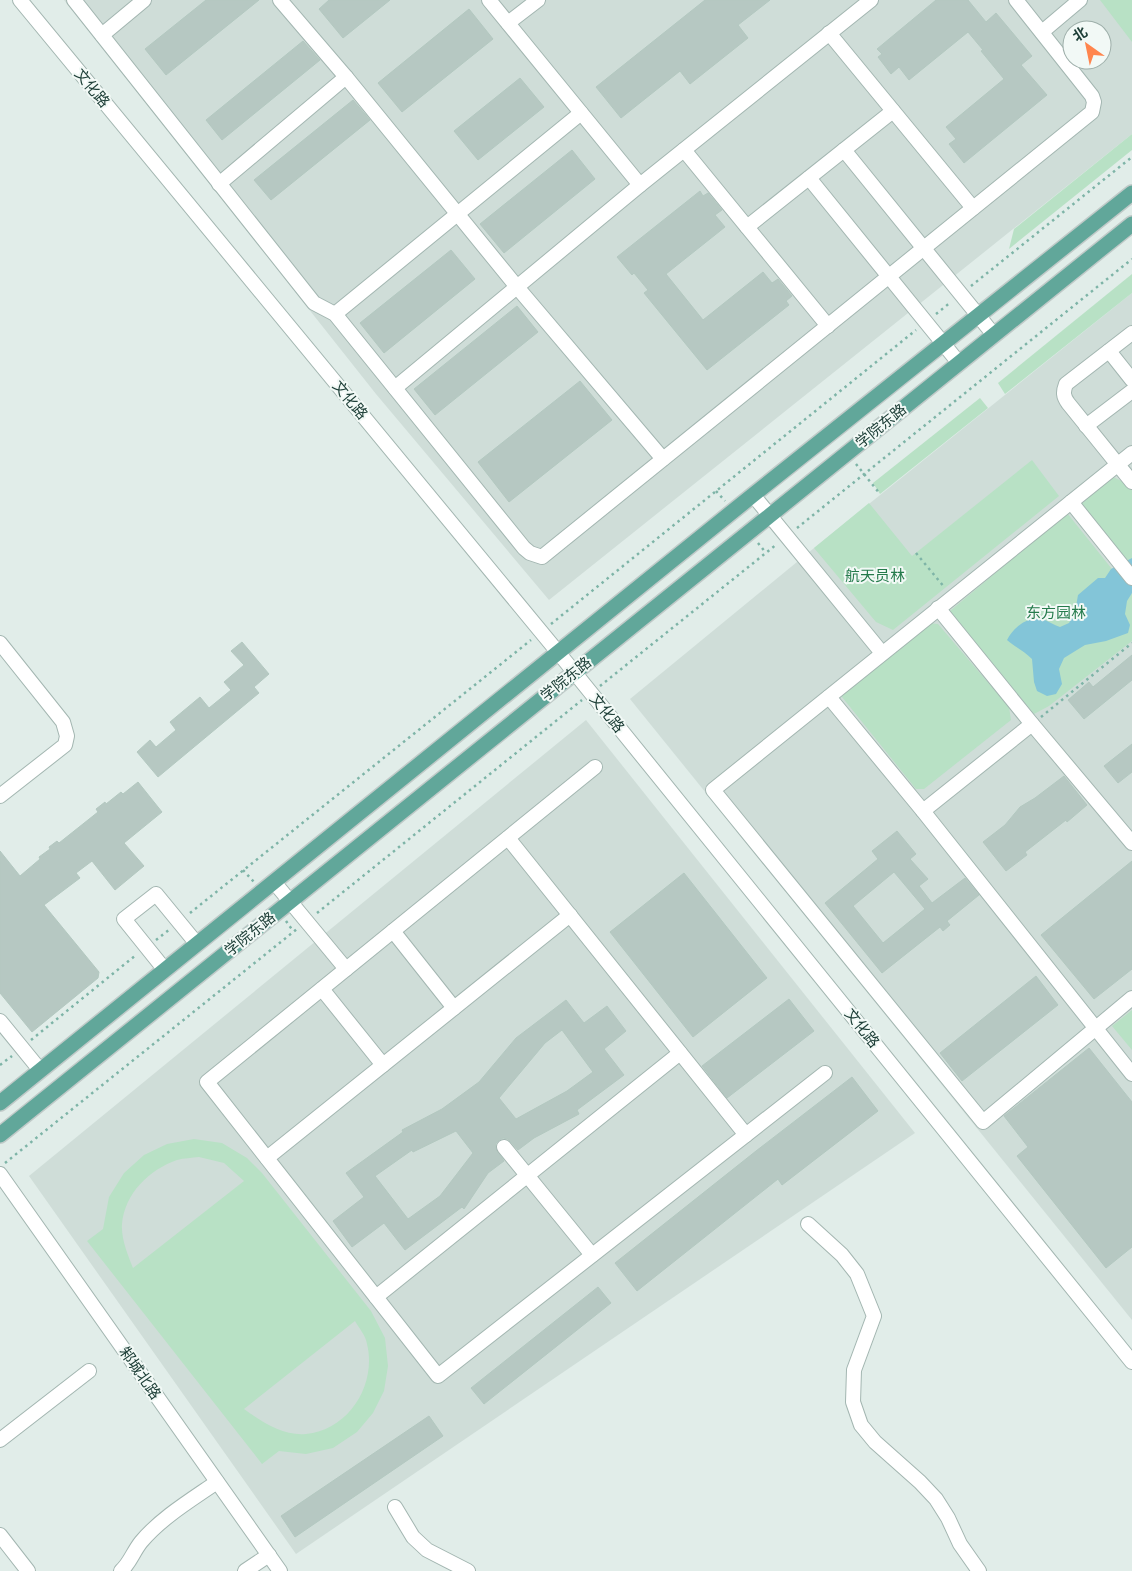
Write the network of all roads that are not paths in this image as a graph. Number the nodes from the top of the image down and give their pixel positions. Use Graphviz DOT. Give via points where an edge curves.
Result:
graph roads {
  1 [pos="20,0"];
  2 [pos="74,0"];
  3 [pos="144,0"];
  4 [pos="280,0"];
  5 [pos="489,0"];
  6 [pos="538,0"];
  7 [pos="871,0"];
  8 [pos="1016,0"];
  9 [pos="1080,0"];
  10 [pos="508,23"];
  11 [pos="1042,32"];
  12 [pos="829,33"];
  13 [pos="102,35"];
  14 [pos="346,77"];
  15 [pos="893,111"];
  16 [pos="581,113"];
  17 [pos="684,150"];
  18 [pos="844,150"];
  19 [pos="809,178"];
  20 [pos="219,184"];
  21 [pos="640,185"];
  22 [pos="1132,193"];
  23 [pos="973,208"];
  24 [pos="457,214"];
  25 [pos="1132,224"];
  26 [pos="747,227"];
  27 [pos="924,248"];
  28 [pos="889,277"];
  29 [pos="517,286"];
  30 [pos="336,314"];
  31 [pos="978,316"];
  32 [pos="828,326"];
  33 [pos="1132,332"];
  34 [pos="994,335"];
  35 [pos="943,344"];
  36 [pos="1109,351"];
  37 [pos="959,363"];
  38 [pos="1132,380"];
  39 [pos="395,388"];
  40 [pos="1132,391"];
  41 [pos="1086,426"];
  42 [pos="1132,453"];
  43 [pos="663,459"];
  44 [pos="1118,464"];
  45 [pos="1132,482"];
  46 [pos="753,495"];
  47 [pos="1071,502"];
  48 [pos="770,515"];
  49 [pos="1132,578"];
  50 [pos="938,608"];
  51 [pos="0,643"];
  52 [pos="558,652"];
  53 [pos="882,653"];
  54 [pos="574,672"];
  55 [pos="829,697"];
  56 [pos="1032,724"];
  57 [pos="595,767"];
  58 [pos="0,796"];
  59 [pos="923,811"];
  60 [pos="508,838"];
  61 [pos="1132,843"];
  62 [pos="274,882"];
  63 [pos="290,902"];
  64 [pos="570,915"];
  65 [pos="393,931"];
  66 [pos="197,944"];
  67 [pos="165,970"];
  68 [pos="346,970"];
  69 [pos="322,989"];
  70 [pos="1132,998"];
  71 [pos="454,1008"];
  72 [pos="0,1020"];
  73 [pos="1095,1029"];
  74 [pos="680,1053"];
  75 [pos="383,1065"];
  76 [pos="40,1070"];
  77 [pos="825,1073"];
  78 [pos="1132,1074"];
  79 [pos="0,1103"];
  80 [pos="746,1135"];
  81 [pos="0,1136"];
  82 [pos="504,1147"];
  83 [pos="267,1158"];
  84 [pos="0,1174"];
  85 [pos="527,1175"];
  86 [pos="808,1224"];
  87 [pos="592,1255"];
  88 [pos="376,1297"];
  89 [pos="1132,1362"];
  90 [pos="89,1371"];
  91 [pos="0,1440"];
  92 [pos="217,1482"];
  93 [pos="395,1507"];
  94 [pos="0,1535"];
  95 [pos="269,1555"];
  96 [pos="28,1571"];
  97 [pos="121,1571"];
  98 [pos="245,1571"];
  99 [pos="280,1571"];
  100 [pos="468,1571"];
  101 [pos="979,1571"];
  1 -- 52 [label="street, 文化路"];
  2 -- 13 [label="street"];
  3 -- 13 [label="street"];
  4 -- 14 [label="street"];
  5 -- 10 [label="street"];
  6 -- 10 [label="street"];
  7 -- 12 [label="street"];
  8 -- 11 [label="street"];
  9 -- 11 [label="street"];
  10 -- 16 [label="street"];
  11 -- 23 [label="street" via="1092,96 1092,112"];
  12 -- 15 [label="street"];
  12 -- 17 [label="street"];
  13 -- 20 [label="street"];
  14 -- 20 [label="street"];
  14 -- 24 [label="street"];
  15 -- 18 [label="street"];
  15 -- 23 [label="street"];
  16 -- 21 [label="street"];
  16 -- 24 [label="street"];
  17 -- 21 [label="street"];
  17 -- 26 [label="street"];
  18 -- 19 [label="street"];
  18 -- 27 [label="street"];
  19 -- 26 [label="street"];
  19 -- 28 [label="street"];
  20 -- 30 [label="street" via="314,303"];
  21 -- 29 [label="street"];
  22 -- 31 [label="main road, 学院东路"];
  23 -- 27 [label="street"];
  24 -- 29 [label="street"];
  24 -- 30 [label="street"];
  25 -- 34 [label="main road, 学院东路"];
  26 -- 32 [label="street"];
  27 -- 28 [label="street"];
  27 -- 31 [label="street"];
  28 -- 32 [label="street"];
  28 -- 35 [label="street"];
  29 -- 39 [label="street"];
  29 -- 43 [label="street"];
  30 -- 39 [label="street"];
  31 -- 34 [label="street"];
  31 -- 35 [label="main road, 学院东路"];
  32 -- 43 [label="street"];
  33 -- 36 [label="street"];
  34 -- 37 [label="main road, 学院东路"];
  35 -- 37 [label="street"];
  35 -- 46 [label="main road, 学院东路"];
  36 -- 38 [label="street"];
  36 -- 41 [label="street" via="1066,384 1064,398"];
  37 -- 48 [label="main road, 学院东路"];
  39 -- 43 [label="street" via="530,554 542,557"];
  40 -- 41 [label="street"];
  41 -- 44 [label="street"];
  42 -- 44 [label="street"];
  44 -- 45 [label="street"];
  44 -- 47 [label="street"];
  46 -- 48 [label="street"];
  46 -- 52 [label="main road, 学院东路"];
  47 -- 49 [label="street"];
  47 -- 50 [label="street"];
  48 -- 53 [label="street"];
  48 -- 54 [label="main road, 学院东路"];
  50 -- 53 [label="street"];
  50 -- 56 [label="street"];
  51 -- 58 [label="street" via="63,722 67,736 65,745"];
  52 -- 54 [label="street, 文化路"];
  52 -- 62 [label="main road, 学院东路"];
  53 -- 55 [label="street"];
  54 -- 63 [label="main road, 学院东路"];
  54 -- 89 [label="street, 文化路"];
  55 -- 59 [label="street"];
  55 -- 73 [label="street" via="713,790 983,1122"];
  56 -- 59 [label="street"];
  56 -- 61 [label="street"];
  57 -- 60 [label="street"];
  59 -- 73 [label="street"];
  60 -- 64 [label="street"];
  60 -- 65 [label="street"];
  62 -- 63 [label="street"];
  62 -- 66 [label="main road, 学院东路"];
  63 -- 68 [label="street"];
  63 -- 81 [label="main road, 学院东路"];
  64 -- 71 [label="street"];
  64 -- 74 [label="street"];
  65 -- 68 [label="street"];
  65 -- 71 [label="street"];
  66 -- 67 [label="main road, 学院东路"];
  66 -- 67 [label="street" via="156,894 124,919"];
  67 -- 76 [label="main road, 学院东路"];
  68 -- 69 [label="street"];
  69 -- 75 [label="street"];
  69 -- 83 [label="street" via="207,1082"];
  70 -- 73 [label="street"];
  71 -- 75 [label="street"];
  72 -- 76 [label="street"];
  73 -- 78 [label="street"];
  74 -- 80 [label="street"];
  74 -- 85 [label="street"];
  75 -- 83 [label="street"];
  76 -- 79 [label="main road, 学院东路"];
  77 -- 80 [label="street"];
  80 -- 87 [label="street"];
  82 -- 85 [label="street"];
  83 -- 88 [label="street"];
  84 -- 92 [label="street, 邾城北路"];
  85 -- 87 [label="street"];
  85 -- 88 [label="street"];
  86 -- 101 [label="street" via="842,1255 857,1274 874,1316 854,1370 853,1402 861,1425 936,1499"];
  87 -- 88 [label="street" via="438,1376"];
  90 -- 91 [label="street"];
  92 -- 95 [label="street, 邾城北路"];
  92 -- 97 [label="street" via="159,1524 140,1543"];
  93 -- 100 [label="street" via="413,1537 428,1550"];
  94 -- 96 [label="street"];
  95 -- 98 [label="street"];
  95 -- 99 [label="street, 邾城北路"];
}
